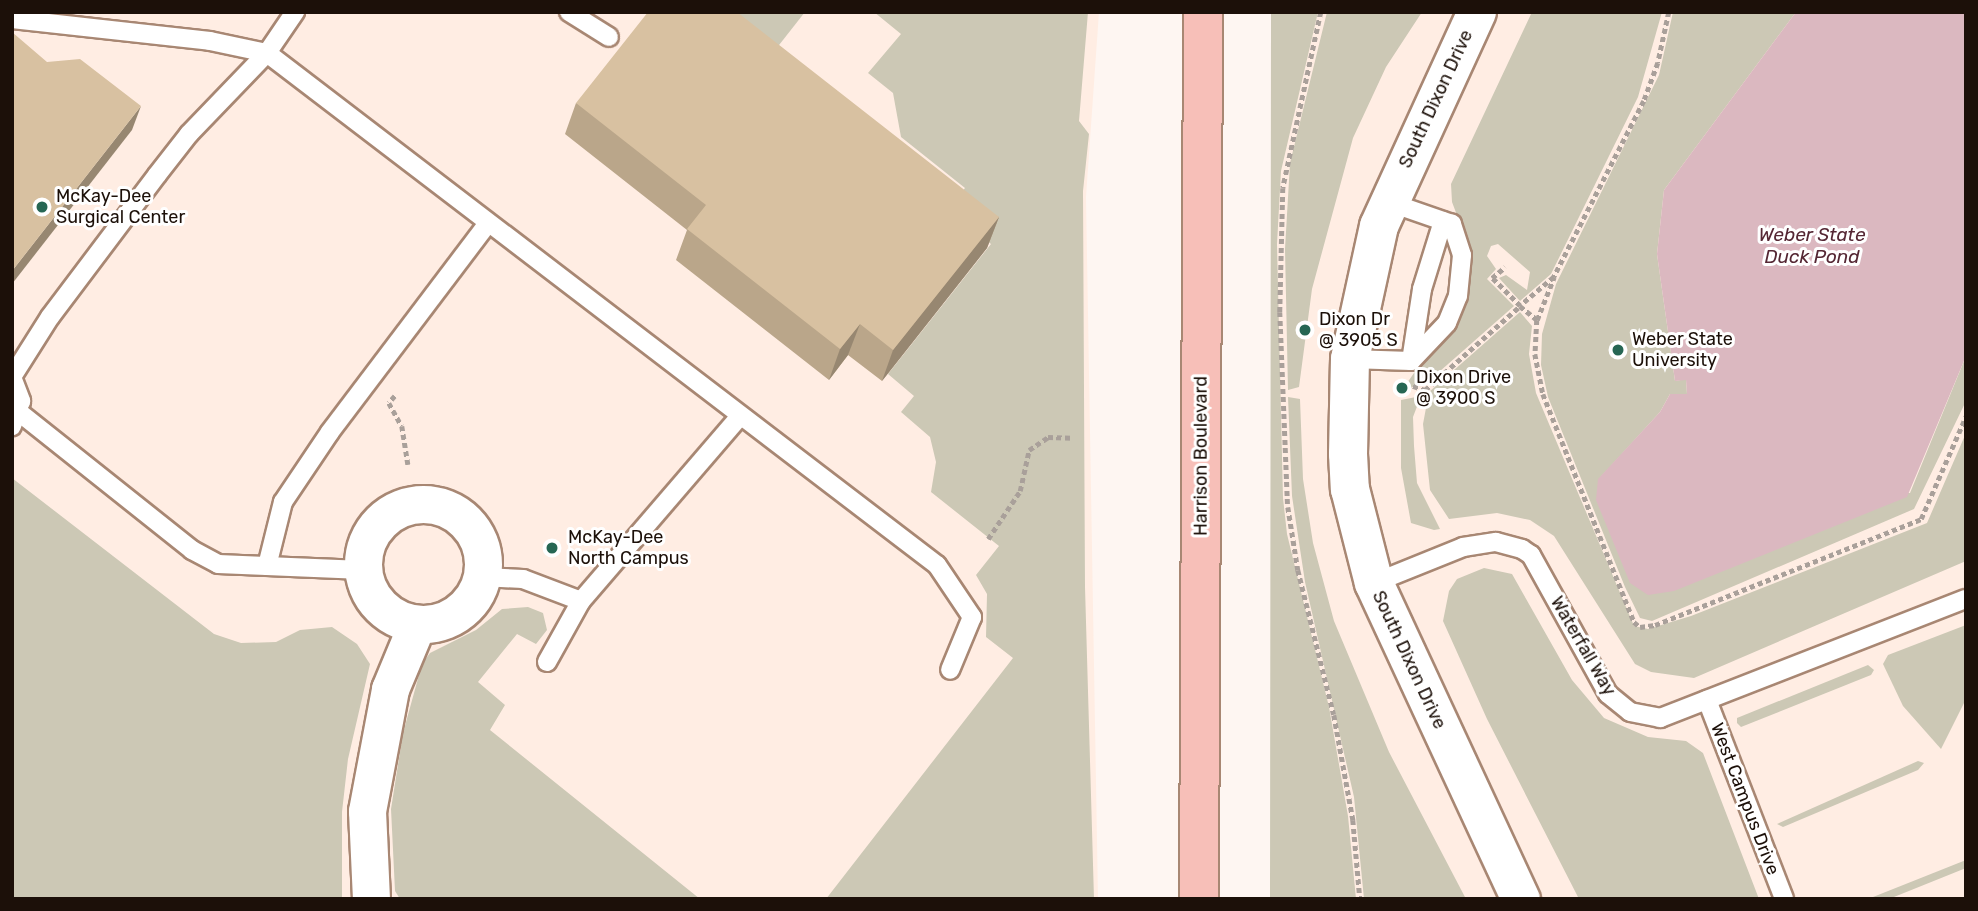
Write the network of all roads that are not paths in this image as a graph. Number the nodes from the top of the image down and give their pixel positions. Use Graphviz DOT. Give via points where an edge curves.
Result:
graph roads {
  1 [pos="295,12"];
  2 [pos="569,12"];
  3 [pos="1203,12"];
  4 [pos="1477,12"];
  5 [pos="12,19"];
  6 [pos="609,37"];
  7 [pos="267,53"];
  8 [pos="1388,202"];
  9 [pos="1443,221"];
  10 [pos="488,223"];
  11 [pos="1350,359"];
  12 [pos="1411,361"];
  13 [pos="12,377"];
  14 [pos="740,417"];
  15 [pos="16,420"];
  16 [pos="267,566"];
  17 [pos="363,570"];
  18 [pos="482,577"];
  19 [pos="1374,583"];
  20 [pos="1966,599"];
  21 [pos="581,601"];
  22 [pos="417,624"];
  23 [pos="547,662"];
  24 [pos="950,670"];
  25 [pos="1707,700"];
  26 [pos="371,899"];
  27 [pos="1199,899"];
  28 [pos="1521,899"];
  29 [pos="1784,899"];
  1 -- 7 [label="lane"];
  2 -- 6 [label="lane"];
  3 -- 27 [label="main road, Harrison Boulevard"];
  4 -- 8 [label="street, South Dixon Drive"];
  5 -- 7 [label="lane" via="210,41"];
  7 -- 10 [label="lane"];
  7 -- 13 [label="lane" via="189,134 50,317"];
  8 -- 9 [label="lane"];
  8 -- 11 [label="street, South Dixon Drive" via="1367,269"];
  9 -- 12 [label="lane" via="1422,289"];
  9 -- 12 [label="lane" via="1452,224 1462,255 1458,296 1447,323"];
  10 -- 14 [label="lane"];
  10 -- 16 [label="lane" via="338,421 283,502"];
  11 -- 12 [label="lane"];
  11 -- 19 [label="street, South Dixon Drive" via="1350,489"];
  13 -- 15 [label="lane" via="22,401"];
  14 -- 21 [label="lane"];
  14 -- 24 [label="lane" via="937,565 972,617"];
  15 -- 16 [label="lane" via="192,550 218,564"];
  16 -- 17 [label="lane"];
  17 -- 18 [label="street" via="367,543 382,519 417,504 436,505 468,524 479,540"];
  17 -- 22 [label="street" via="368,590 380,607"];
  18 -- 21 [label="lane" via="523,579"];
  18 -- 22 [label="street" via="476,593 458,612 434,624"];
  19 -- 25 [label="lane, Waterfall Way" via="1464,547 1511,544 1531,555 1617,704 1630,712 1660,718"];
  19 -- 28 [label="street, South Dixon Drive"];
  20 -- 25 [label="lane, Waterfall Way"];
  21 -- 23 [label="lane"];
  22 -- 26 [label="street" via="390,689 367,811"];
  25 -- 29 [label="lane, West Campus Drive"];
}
